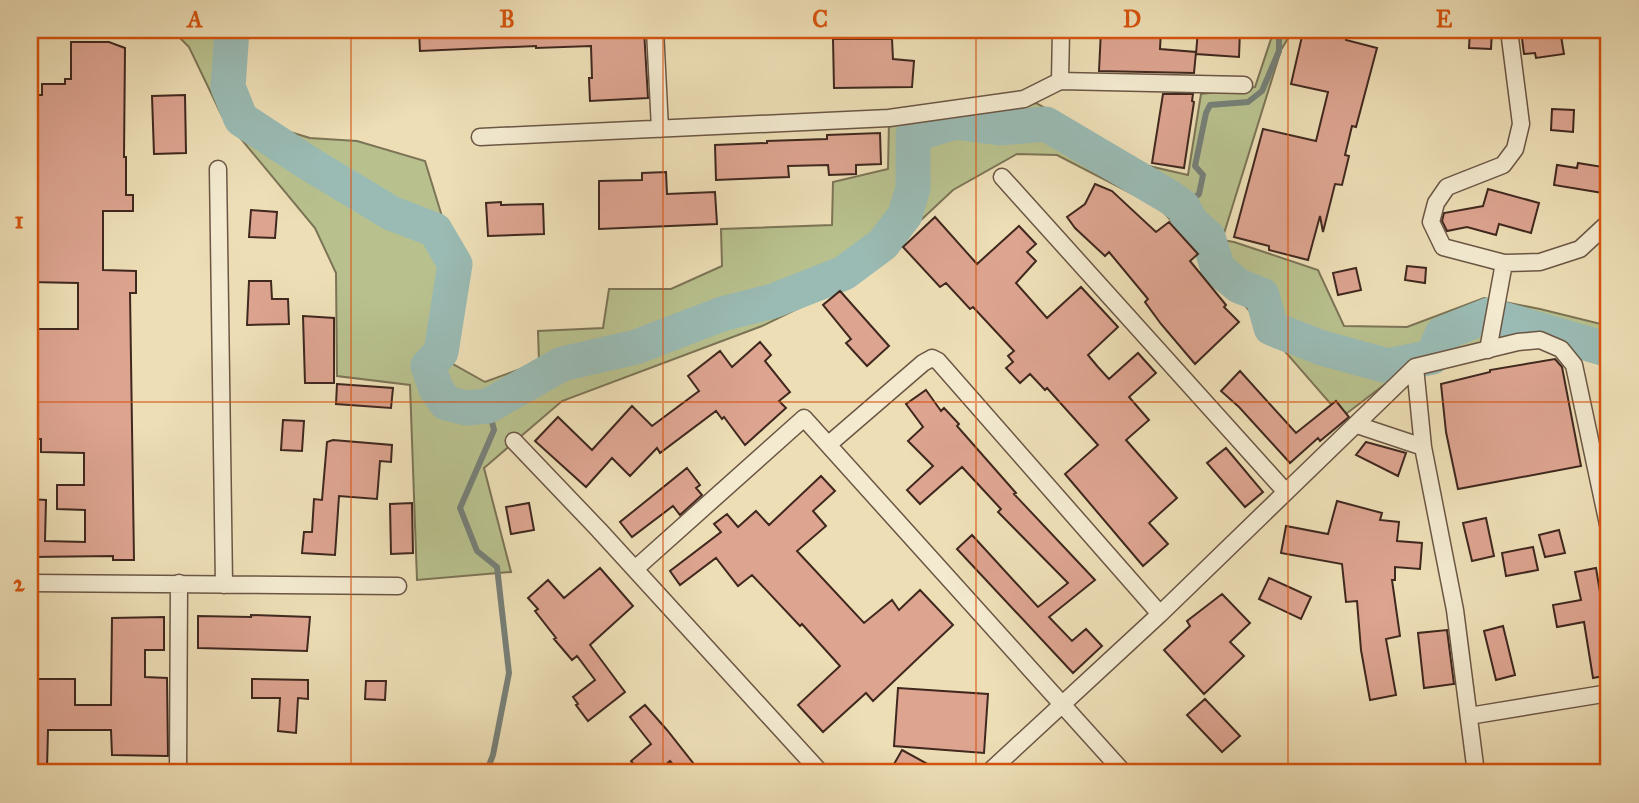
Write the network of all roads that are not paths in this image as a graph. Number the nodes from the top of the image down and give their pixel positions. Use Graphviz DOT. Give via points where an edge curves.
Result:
graph roads {
  1 [pos="655,30"];
  2 [pos="1061,30"];
  3 [pos="1509,30"];
  4 [pos="1060,80"];
  5 [pos="1244,86"];
  6 [pos="660,129"];
  7 [pos="481,137"];
  8 [pos="218,169"];
  9 [pos="1002,177"];
  10 [pos="1609,222"];
  11 [pos="1503,263"];
  12 [pos="1488,350"];
  13 [pos="1415,367"];
  14 [pos="1357,425"];
  15 [pos="514,441"];
  16 [pos="829,444"];
  17 [pos="1423,447"];
  18 [pos="1285,491"];
  19 [pos="1609,524"];
  20 [pos="635,569"];
  21 [pos="30,583"];
  22 [pos="179,583"];
  23 [pos="224,585"];
  24 [pos="398,586"];
  25 [pos="1160,614"];
  26 [pos="1609,693"];
  27 [pos="1062,707"];
  28 [pos="1469,716"];
  29 [pos="178,773"];
  30 [pos="821,773"];
  31 [pos="988,773"];
  32 [pos="1124,773"];
  33 [pos="1476,773"];
  1 -- 6 [label="street"];
  2 -- 4 [label="street"];
  3 -- 11 [label="street" via="1521,124 1515,149 1503,165 1447,187 1431,222 1443,247"];
  4 -- 5 [label="street"];
  4 -- 6 [label="street" via="1024,99 889,117"];
  6 -- 7 [label="street"];
  8 -- 23 [label="street"];
  9 -- 18 [label="street"];
  10 -- 11 [label="street" via="1580,249 1540,262"];
  11 -- 12 [label="street"];
  12 -- 13 [label="street"];
  12 -- 19 [label="street" via="1540,340 1561,349 1574,365"];
  13 -- 14 [label="street"];
  13 -- 17 [label="street"];
  14 -- 17 [label="street"];
  14 -- 18 [label="street"];
  15 -- 20 [label="street"];
  16 -- 20 [label="street" via="807,419 801,419"];
  16 -- 25 [label="street" via="923,363 932,358 938,361"];
  16 -- 27 [label="street"];
  17 -- 28 [label="street" via="1455,610"];
  18 -- 25 [label="street"];
  20 -- 30 [label="street"];
  21 -- 22 [label="street"];
  22 -- 23 [label="street"];
  22 -- 29 [label="street"];
  23 -- 24 [label="street"];
  25 -- 27 [label="street"];
  26 -- 28 [label="street"];
  27 -- 31 [label="street"];
  27 -- 32 [label="street"];
  28 -- 33 [label="street"];
}
